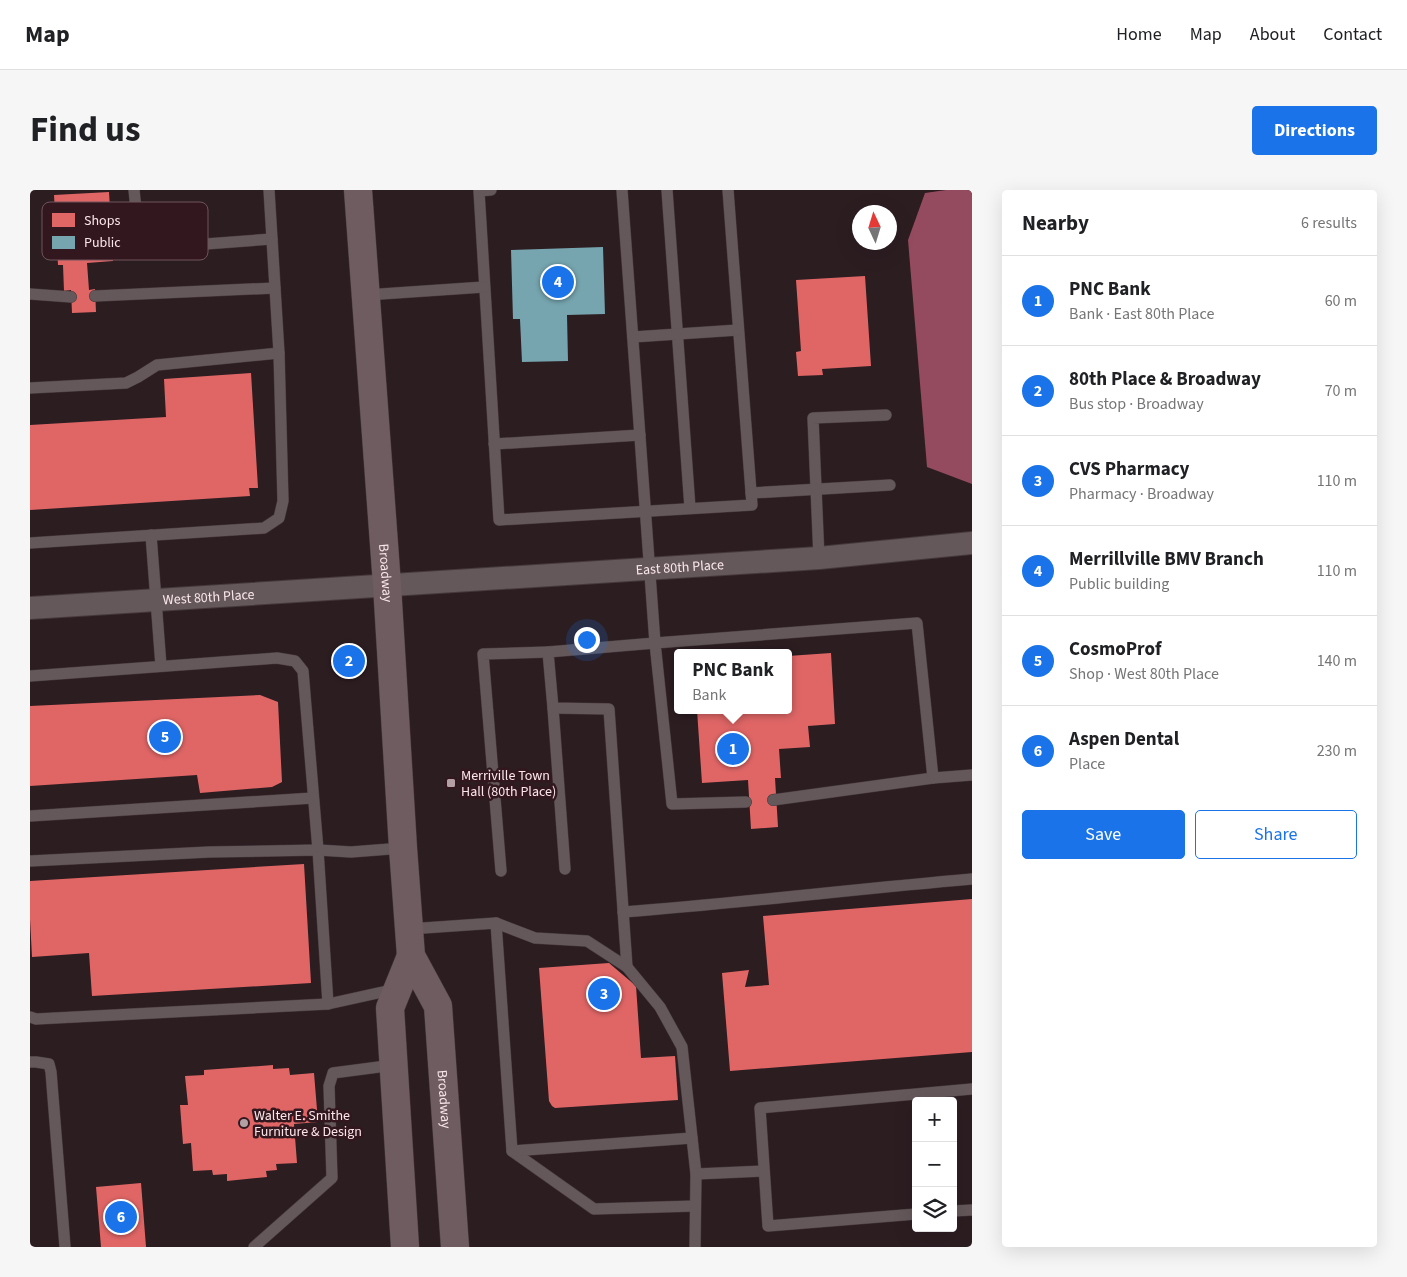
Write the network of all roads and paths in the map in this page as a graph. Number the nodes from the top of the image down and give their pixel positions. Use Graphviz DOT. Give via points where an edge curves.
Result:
graph roads {
  1 [pos="269,190"];
  2 [pos="358,190"];
  3 [pos="491,190"];
  4 [pos="622,190"];
  5 [pos="667,190"];
  6 [pos="728,190"];
  7 [pos="272,239"];
  8 [pos="208,244"];
  9 [pos="484,287"];
  10 [pos="275,288"];
  11 [pos="30,294"];
  12 [pos="366,295"];
  13 [pos="95,296"];
  14 [pos="71,297"];
  15 [pos="738,330"];
  16 [pos="677,334"];
  17 [pos="633,337"];
  18 [pos="279,353"];
  19 [pos="30,388"];
  20 [pos="886,415"];
  21 [pos="640,435"];
  22 [pos="494,444"];
  23 [pos="890,485"];
  24 [pos="816,489"];
  25 [pos="751,493"];
  26 [pos="690,508"];
  27 [pos="645,511"];
  28 [pos="151,535"];
  29 [pos="30,542"];
  30 [pos="972,543"];
  31 [pos="819,558"];
  32 [pos="650,568"];
  33 [pos="387,585"];
  34 [pos="156,599"];
  35 [pos="30,608"];
  36 [pos="655,643"];
  37 [pos="548,652"];
  38 [pos="161,666"];
  39 [pos="30,676"];
  40 [pos="554,708"];
  41 [pos="972,774"];
  42 [pos="933,778"];
  43 [pos="314,798"];
  44 [pos="773,800"];
  45 [pos="746,802"];
  46 [pos="30,816"];
  47 [pos="403,848"];
  48 [pos="318,850"];
  49 [pos="30,861"];
  50 [pos="565,868"];
  51 [pos="501,870"];
  52 [pos="972,879"];
  53 [pos="623,912"];
  54 [pos="496,923"];
  55 [pos="409,929"];
  56 [pos="411,956"];
  57 [pos="627,967"];
  58 [pos="398,988"];
  59 [pos="328,1004"];
  60 [pos="30,1017"];
  61 [pos="30,1062"];
  62 [pos="394,1065"];
  63 [pos="972,1089"];
  64 [pos="692,1138"];
  65 [pos="512,1152"];
  66 [pos="764,1171"];
  67 [pos="696,1174"];
  68 [pos="695,1206"];
  69 [pos="972,1210"];
  70 [pos="957,1212"];
  71 [pos="912,1214"];
  72 [pos="65,1247"];
  73 [pos="254,1247"];
  74 [pos="406,1247"];
  75 [pos="455,1247"];
  76 [pos="695,1247"];
  1 -- 7 [label="lane"];
  2 -- 12 [label="main road, Broadway"];
  3 -- 9 [label="lane" via="479,191"];
  4 -- 17 [label="lane"];
  5 -- 16 [label="lane"];
  6 -- 15 [label="lane"];
  7 -- 8 [label="lane"];
  7 -- 10 [label="lane"];
  9 -- 12 [label="lane"];
  9 -- 22 [label="lane"];
  10 -- 13 [label="lane"];
  10 -- 18 [label="lane"];
  11 -- 14 [label="lane"];
  12 -- 33 [label="main road, Broadway"];
  15 -- 16 [label="lane"];
  15 -- 25 [label="lane"];
  16 -- 17 [label="lane"];
  16 -- 26 [label="lane"];
  17 -- 21 [label="lane"];
  18 -- 19 [label="lane" via="157,365 126,383"];
  18 -- 28 [label="lane" via="283,502 279,518 264,528"];
  20 -- 24 [label="lane" via="814,418"];
  21 -- 22 [label="lane"];
  21 -- 27 [label="lane"];
  22 -- 27 [label="lane" via="499,520"];
  23 -- 24 [label="lane"];
  24 -- 25 [label="lane"];
  24 -- 31 [label="lane"];
  25 -- 26 [label="lane" via="752,504"];
  26 -- 27 [label="lane"];
  27 -- 32 [label="lane"];
  28 -- 29 [label="lane"];
  28 -- 34 [label="lane"];
  30 -- 31 [label="street, East 80th Place"];
  31 -- 32 [label="street, East 80th Place"];
  32 -- 33 [label="street, East 80th Place"];
  32 -- 36 [label="lane"];
  33 -- 34 [label="street, West 80th Place"];
  33 -- 47 [label="main road, Broadway"];
  34 -- 35 [label="street, West 80th Place"];
  34 -- 38 [label="lane"];
  36 -- 37 [label="lane"];
  36 -- 42 [label="lane" via="918,623"];
  36 -- 45 [label="lane" via="672,804"];
  37 -- 40 [label="lane"];
  37 -- 51 [label="lane" via="483,654"];
  38 -- 39 [label="lane"];
  38 -- 43 [label="lane" via="277,658 295,661 303,671"];
  40 -- 50 [label="lane"];
  40 -- 53 [label="lane" via="609,709"];
  41 -- 42 [label="lane"];
  42 -- 44 [label="lane"];
  43 -- 46 [label="lane"];
  43 -- 48 [label="lane"];
  47 -- 48 [label="lane" via="351,852"];
  47 -- 55 [label="main road, Broadway"];
  48 -- 49 [label="lane"];
  48 -- 59 [label="lane"];
  52 -- 53 [label="lane"];
  53 -- 57 [label="lane"];
  54 -- 55 [label="lane"];
  54 -- 57 [label="lane" via="535,938 588,942"];
  54 -- 65 [label="lane"];
  55 -- 56 [label="main road, Broadway"];
  56 -- 58 [label="main road, Broadway"];
  56 -- 75 [label="main road, Broadway" via="438,1006"];
  57 -- 64 [label="lane" via="660,1007 682,1047"];
  58 -- 59 [label="lane"];
  58 -- 62 [label="main road, Broadway" via="390,1008"];
  59 -- 60 [label="lane"];
  61 -- 72 [label="lane" via="49,1064 51,1072"];
  62 -- 73 [label="lane" via="334,1073 329,1086 332,1178"];
  62 -- 74 [label="main road, Broadway"];
  63 -- 66 [label="lane" via="760,1108"];
  64 -- 65 [label="lane"];
  64 -- 67 [label="lane"];
  65 -- 68 [label="lane" via="594,1209"];
  66 -- 67 [label="lane"];
  66 -- 71 [label="lane" via="768,1226"];
  67 -- 68 [label="lane"];
  68 -- 76 [label="lane"];
  69 -- 70 [label="lane"];
}
